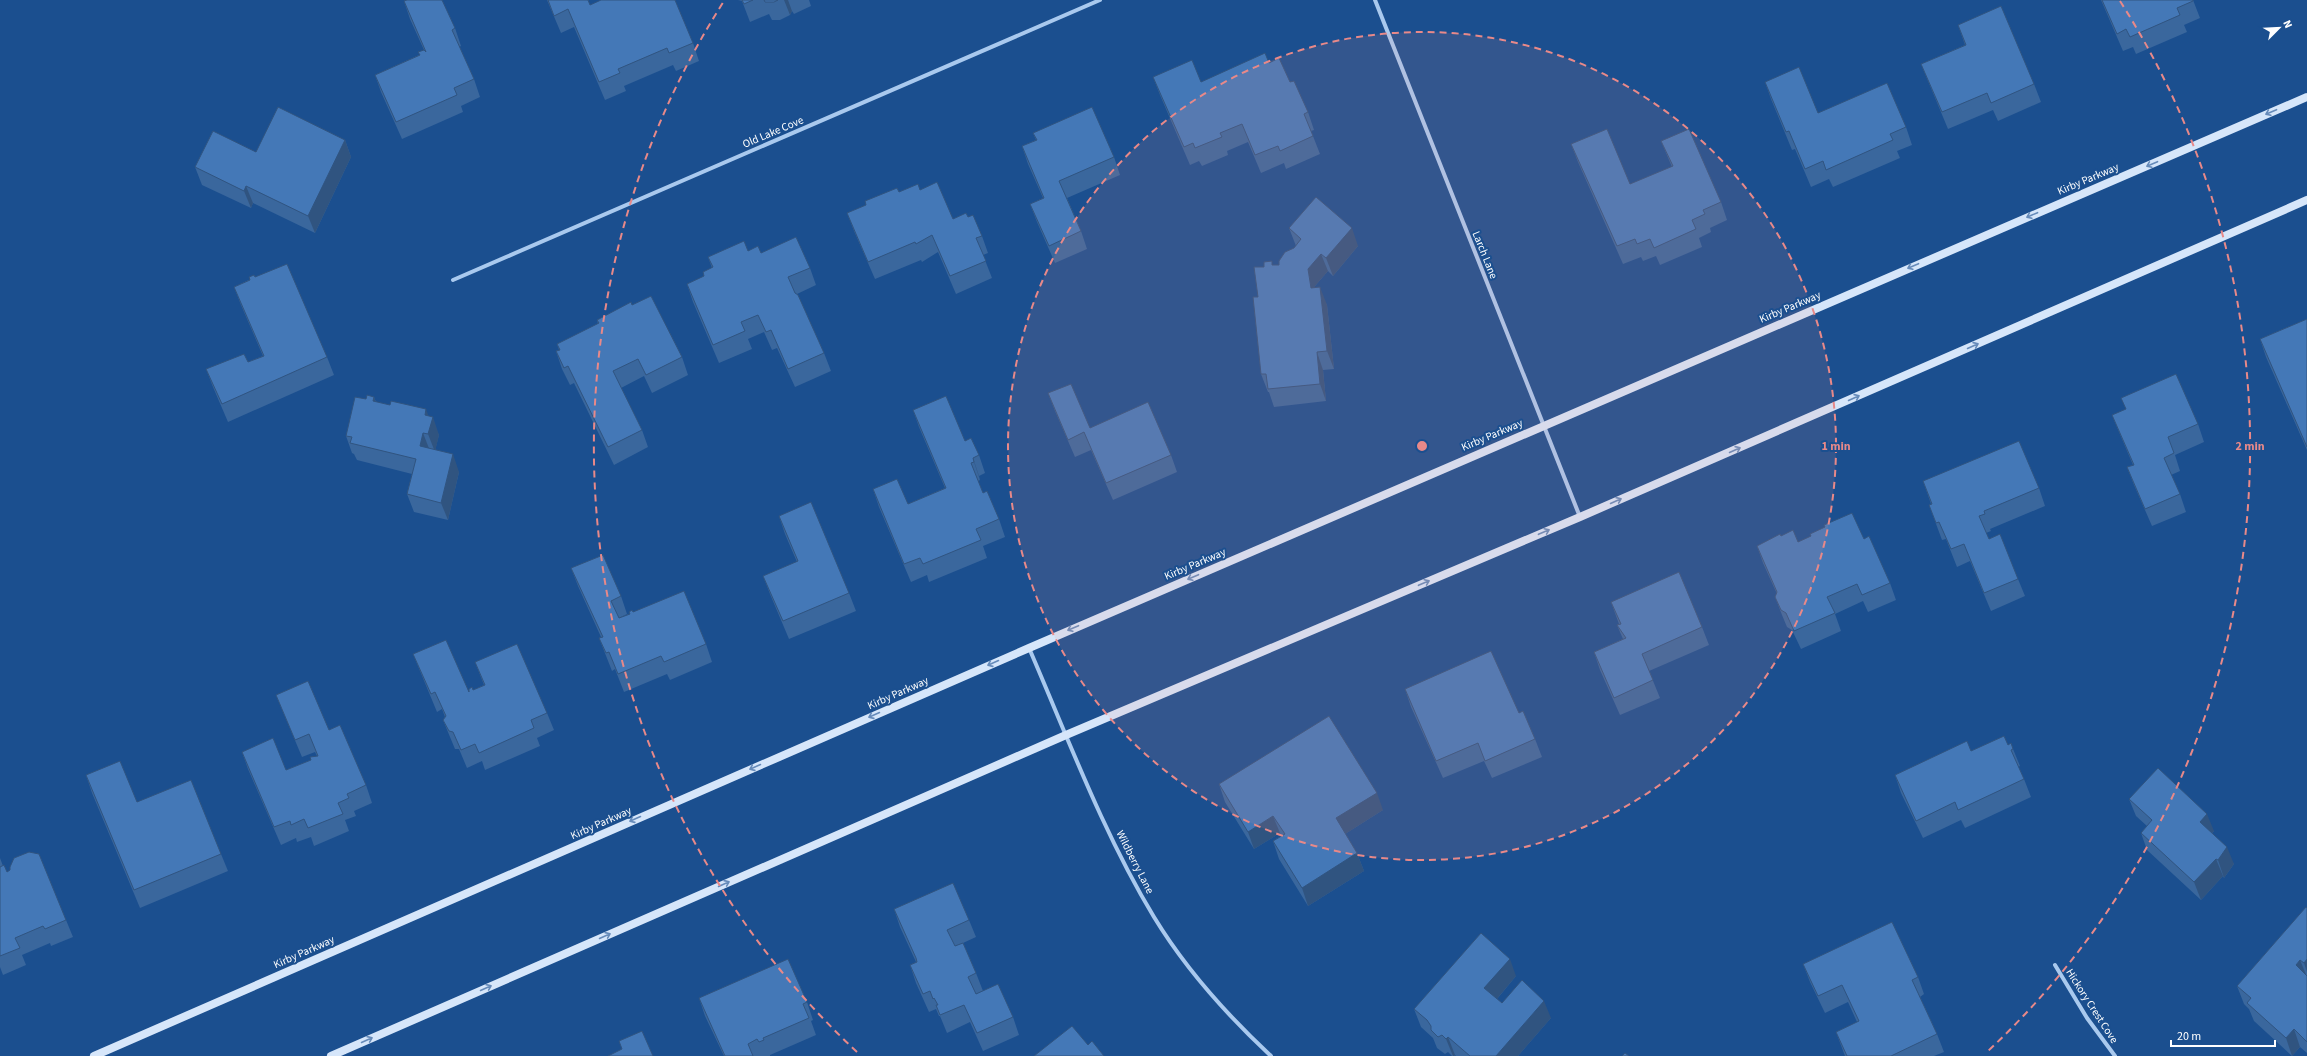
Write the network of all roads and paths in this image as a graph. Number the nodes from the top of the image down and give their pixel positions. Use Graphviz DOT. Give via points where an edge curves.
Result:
graph roads {
  1 [pos="1100,0"];
  2 [pos="1375,0"];
  3 [pos="2307,97"];
  4 [pos="2307,200"];
  5 [pos="453,280"];
  6 [pos="1543,425"];
  7 [pos="1580,517"];
  8 [pos="1029,648"];
  9 [pos="1066,735"];
  10 [pos="2055,965"];
  11 [pos="94,1056"];
  12 [pos="331,1056"];
  13 [pos="1271,1056"];
  14 [pos="2115,1056"];
  1 -- 5 [label="street, Old Lake Cove"];
  2 -- 6 [label="street, Larch Lane"];
  3 -- 6 [label="main road, Kirby Parkway, one-way"];
  7 -- 4 [label="main road, one-way"];
  6 -- 7 [label="street, Larch Lane"];
  6 -- 8 [label="main road, Kirby Parkway, one-way"];
  9 -- 7 [label="main road, one-way"];
  8 -- 9 [label="street, Wildberry Lane"];
  8 -- 11 [label="main road, Kirby Parkway, one-way"];
  12 -- 9 [label="main road, one-way"];
  9 -- 13 [label="street, Wildberry Lane" via="1128,871 1154,918 1183,959 1221,1004"];
  10 -- 14 [label="street, Hickory Crest Cove" via="2087,1018"];
}
